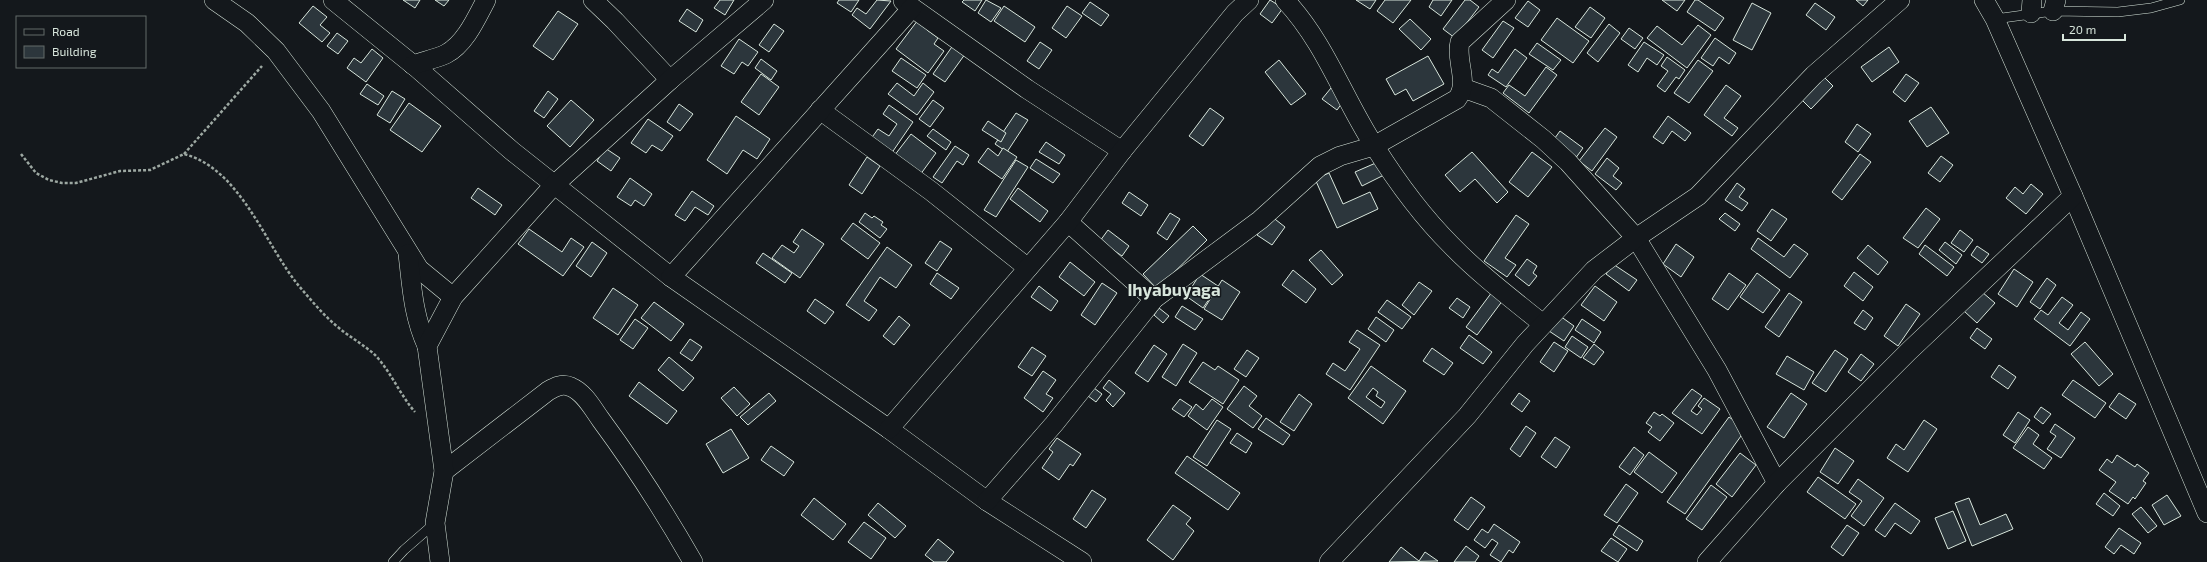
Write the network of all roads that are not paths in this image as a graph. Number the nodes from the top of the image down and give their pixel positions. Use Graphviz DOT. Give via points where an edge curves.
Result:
graph roads {
  1 [pos="214,0"];
  2 [pos="333,0"];
  3 [pos="486,0"];
  4 [pos="593,0"];
  5 [pos="764,0"];
  6 [pos="1249,0"];
  7 [pos="1285,0"];
  8 [pos="1506,0"];
  9 [pos="1900,0"];
  10 [pos="1984,0"];
  11 [pos="2180,0"];
  12 [pos="907,4"];
  13 [pos="2055,5"];
  14 [pos="2032,6"];
  15 [pos="1995,19"];
  16 [pos="413,65"];
  17 [pos="670,80"];
  18 [pos="1463,88"];
  19 [pos="820,110"];
  20 [pos="1374,146"];
  21 [pos="1122,151"];
  22 [pos="554,185"];
  23 [pos="2073,196"];
  24 [pos="1068,222"];
  25 [pos="1636,238"];
  26 [pos="408,254"];
  27 [pos="1028,268"];
  28 [pos="671,277"];
  29 [pos="453,297"];
  30 [pos="1154,299"];
  31 [pos="1543,324"];
  32 [pos="427,346"];
  33 [pos="889,429"];
  34 [pos="444,471"];
  35 [pos="1777,483"];
  36 [pos="987,501"];
  37 [pos="2207,513"];
  38 [pos="435,523"];
  39 [pos="393,562"];
  40 [pos="440,562"];
  41 [pos="693,562"];
  42 [pos="1082,562"];
  43 [pos="1329,562"];
  44 [pos="1707,562"];
  1 -- 26 [label="street" via="247,23 276,51 322,111"];
  2 -- 16 [label="street"];
  3 -- 16 [label="street" via="468,33 458,45 447,54"];
  4 -- 17 [label="street"];
  5 -- 17 [label="street"];
  6 -- 21 [label="street"];
  7 -- 20 [label="street" via="1302,18 1323,50"];
  8 -- 18 [label="street" via="1460,42"];
  9 -- 25 [label="street" via="1814,76 1698,196"];
  10 -- 15 [label="street"];
  11 -- 13 [label="lane" via="2151,8 2118,12"];
  12 -- 19 [label="street"];
  12 -- 21 [label="street" via="1027,89"];
  13 -- 14 [label="lane"];
  14 -- 15 [label="lane"];
  15 -- 23 [label="street"];
  16 -- 22 [label="street"];
  17 -- 22 [label="street"];
  18 -- 20 [label="street" via="1452,103"];
  18 -- 25 [label="street" via="1491,98 1543,139 1568,162"];
  19 -- 27 [label="street" via="931,191"];
  19 -- 28 [label="street"];
  20 -- 30 [label="street" via="1340,156 1320,166 1260,220"];
  20 -- 31 [label="street" via="1416,206 1451,245"];
  21 -- 24 [label="street"];
  22 -- 28 [label="street"];
  22 -- 29 [label="street"];
  23 -- 35 [label="street" via="1944,317"];
  23 -- 37 [label="street"];
  24 -- 27 [label="street"];
  24 -- 30 [label="street"];
  25 -- 31 [label="street" via="1594,270"];
  25 -- 35 [label="street" via="1717,370"];
  26 -- 29 [label="street" via="419,269"];
  26 -- 32 [label="street" via="414,309"];
  27 -- 33 [label="street"];
  28 -- 33 [label="street"];
  29 -- 32 [label="street"];
  30 -- 36 [label="street" via="1054,424"];
  31 -- 43 [label="street" via="1467,416"];
  32 -- 34 [label="street"];
  33 -- 36 [label="street"];
  34 -- 38 [label="street"];
  34 -- 41 [label="street" via="548,391 556,386 569,386 582,395 618,442 661,506"];
  35 -- 44 [label="street"];
  36 -- 42 [label="street"];
  38 -- 39 [label="lane"];
  38 -- 40 [label="street"];
}
